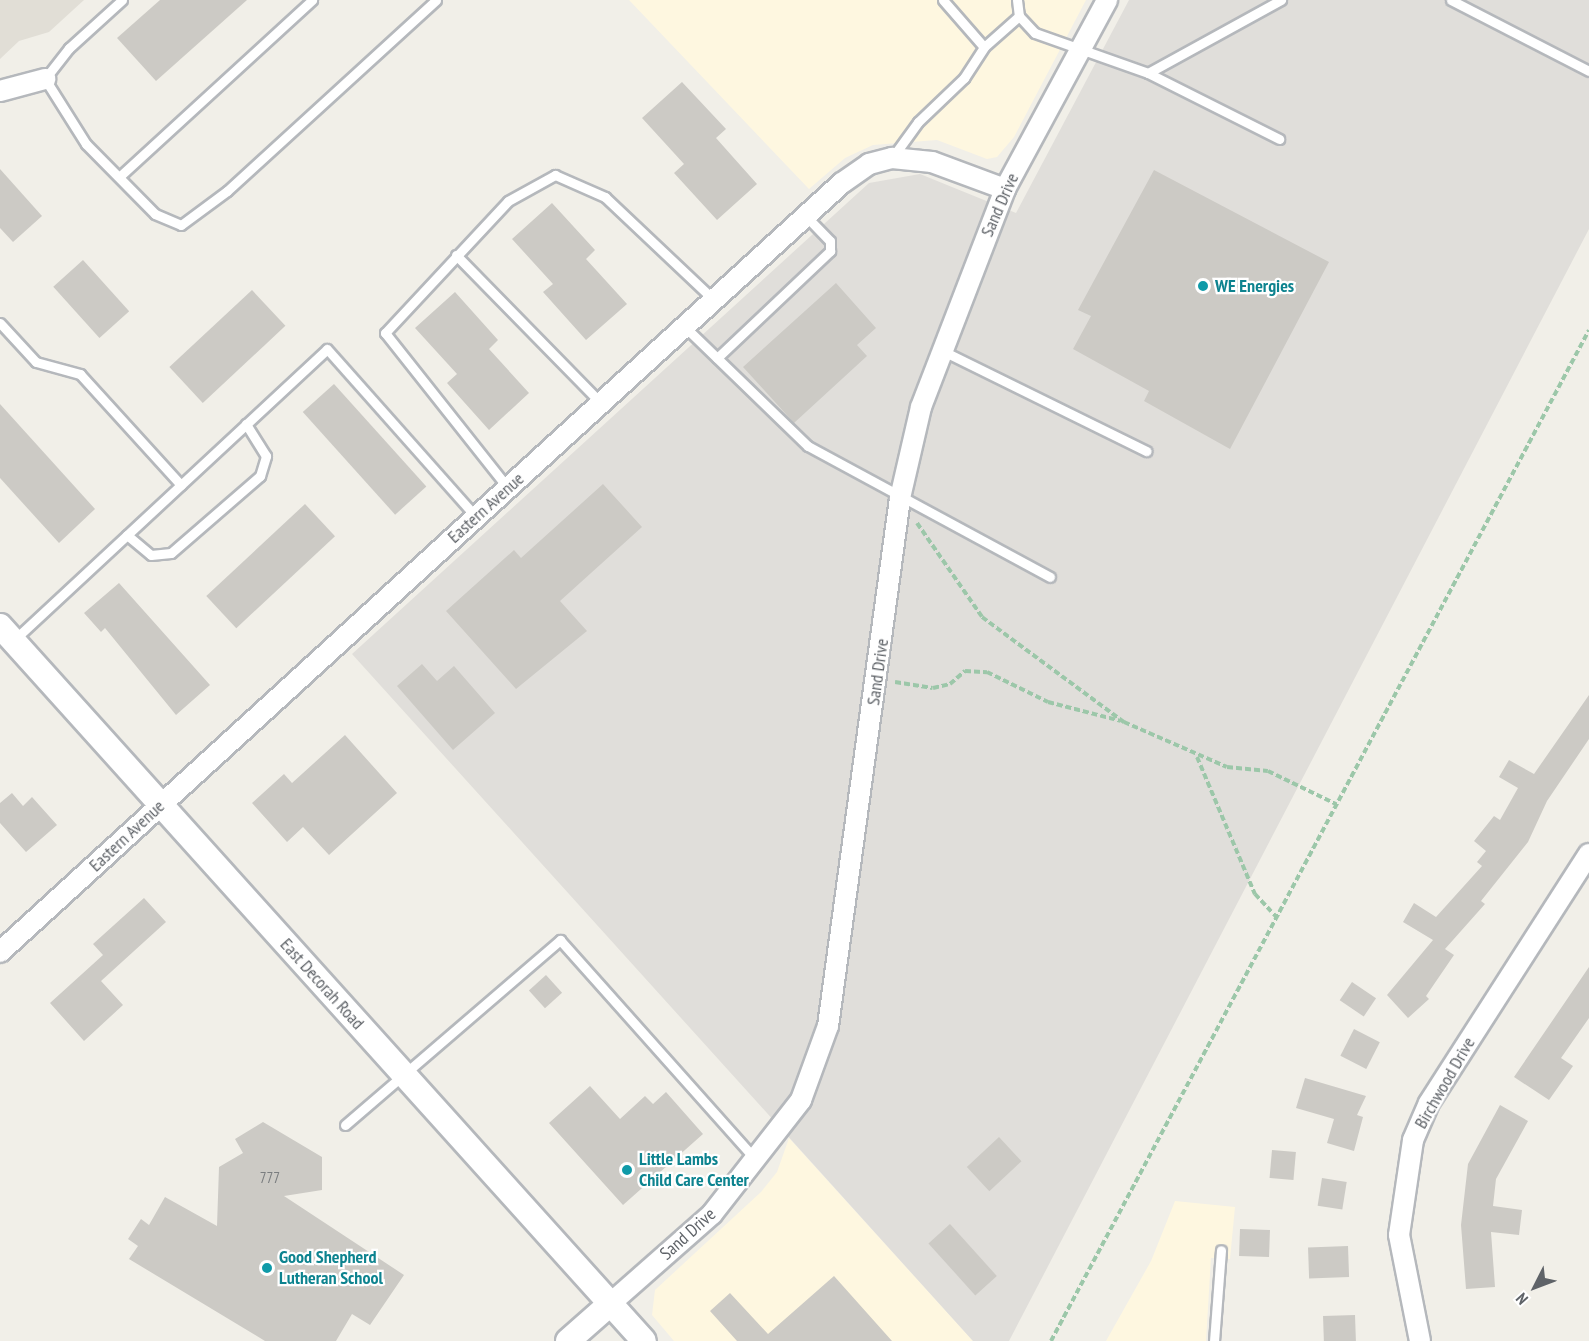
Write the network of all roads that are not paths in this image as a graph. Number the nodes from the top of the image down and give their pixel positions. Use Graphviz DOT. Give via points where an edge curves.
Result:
graph roads {
  1 [pos="122,0"];
  2 [pos="312,0"];
  3 [pos="436,0"];
  4 [pos="943,0"];
  5 [pos="1017,0"];
  6 [pos="1107,0"];
  7 [pos="1281,0"];
  8 [pos="1451,0"];
  9 [pos="1019,16"];
  10 [pos="984,47"];
  11 [pos="1081,49"];
  12 [pos="1589,71"];
  13 [pos="1148,73"];
  14 [pos="45,79"];
  15 [pos="0,91"];
  16 [pos="1280,139"];
  17 [pos="892,158"];
  18 [pos="118,177"];
  19 [pos="1005,189"];
  20 [pos="807,216"];
  21 [pos="456,255"];
  22 [pos="714,300"];
  23 [pos="0,323"];
  24 [pos="685,327"];
  25 [pos="941,350"];
  26 [pos="717,358"];
  27 [pos="601,403"];
  28 [pos="246,424"];
  29 [pos="1146,451"];
  30 [pos="181,485"];
  31 [pos="508,488"];
  32 [pos="900,498"];
  33 [pos="476,517"];
  34 [pos="127,535"];
  35 [pos="1050,577"];
  36 [pos="7,633"];
  37 [pos="162,803"];
  38 [pos="1589,854"];
  39 [pos="0,952"];
  40 [pos="403,1076"];
  41 [pos="345,1125"];
  42 [pos="756,1161"];
  43 [pos="1221,1250"];
  44 [pos="610,1304"];
  45 [pos="568,1341"];
  46 [pos="644,1341"];
  47 [pos="1214,1341"];
  48 [pos="1420,1341"];
  1 -- 14 [label="lane" via="69,48"];
  2 -- 18 [label="lane"];
  3 -- 18 [label="lane" via="227,190 181,225 156,214"];
  4 -- 10 [label="lane"];
  5 -- 9 [label="lane"];
  6 -- 11 [label="street, Sand Drive"];
  7 -- 13 [label="lane"];
  8 -- 12 [label="lane"];
  9 -- 10 [label="lane"];
  9 -- 11 [label="lane" via="1035,33"];
  10 -- 17 [label="lane" via="964,78 918,122"];
  11 -- 13 [label="lane"];
  11 -- 19 [label="street, Sand Drive"];
  13 -- 16 [label="lane"];
  14 -- 15 [label="street"];
  14 -- 18 [label="lane" via="86,144"];
  17 -- 19 [label="street, Eastern Avenue" via="932,162"];
  17 -- 20 [label="street, Eastern Avenue" via="868,164"];
  19 -- 25 [label="street, Sand Drive"];
  20 -- 22 [label="street, Eastern Avenue"];
  20 -- 26 [label="lane" via="830,241 830,251"];
  21 -- 22 [label="lane" via="508,201 555,175 605,196"];
  21 -- 27 [label="lane"];
  21 -- 31 [label="lane" via="385,333"];
  22 -- 24 [label="street, Eastern Avenue"];
  23 -- 30 [label="lane" via="36,362 81,374"];
  24 -- 26 [label="lane"];
  24 -- 27 [label="street, Eastern Avenue"];
  25 -- 29 [label="lane"];
  25 -- 32 [label="street, Sand Drive"];
  26 -- 32 [label="lane" via="808,446"];
  27 -- 31 [label="street, Eastern Avenue"];
  28 -- 30 [label="lane"];
  28 -- 33 [label="lane" via="327,349"];
  28 -- 34 [label="lane" via="266,456 260,476 171,553 151,555"];
  30 -- 34 [label="lane"];
  31 -- 33 [label="street, Eastern Avenue"];
  32 -- 35 [label="lane"];
  32 -- 42 [label="street, Sand Drive" via="828,1026 801,1100"];
  33 -- 37 [label="street, Eastern Avenue"];
  34 -- 36 [label="lane"];
  36 -- 37 [label="street, East Decorah Road"];
  37 -- 39 [label="street, Eastern Avenue"];
  37 -- 40 [label="street, East Decorah Road"];
  38 -- 48 [label="street, Birchwood Drive" via="1429,1103 1413,1140 1400,1235"];
  40 -- 41 [label="lane"];
  40 -- 42 [label="lane" via="560,940"];
  40 -- 44 [label="street, East Decorah Road"];
  42 -- 44 [label="street, Sand Drive" via="712,1214"];
  43 -- 47 [label="lane"];
  44 -- 45 [label="street"];
  44 -- 46 [label="street, East Decorah Road"];
}
